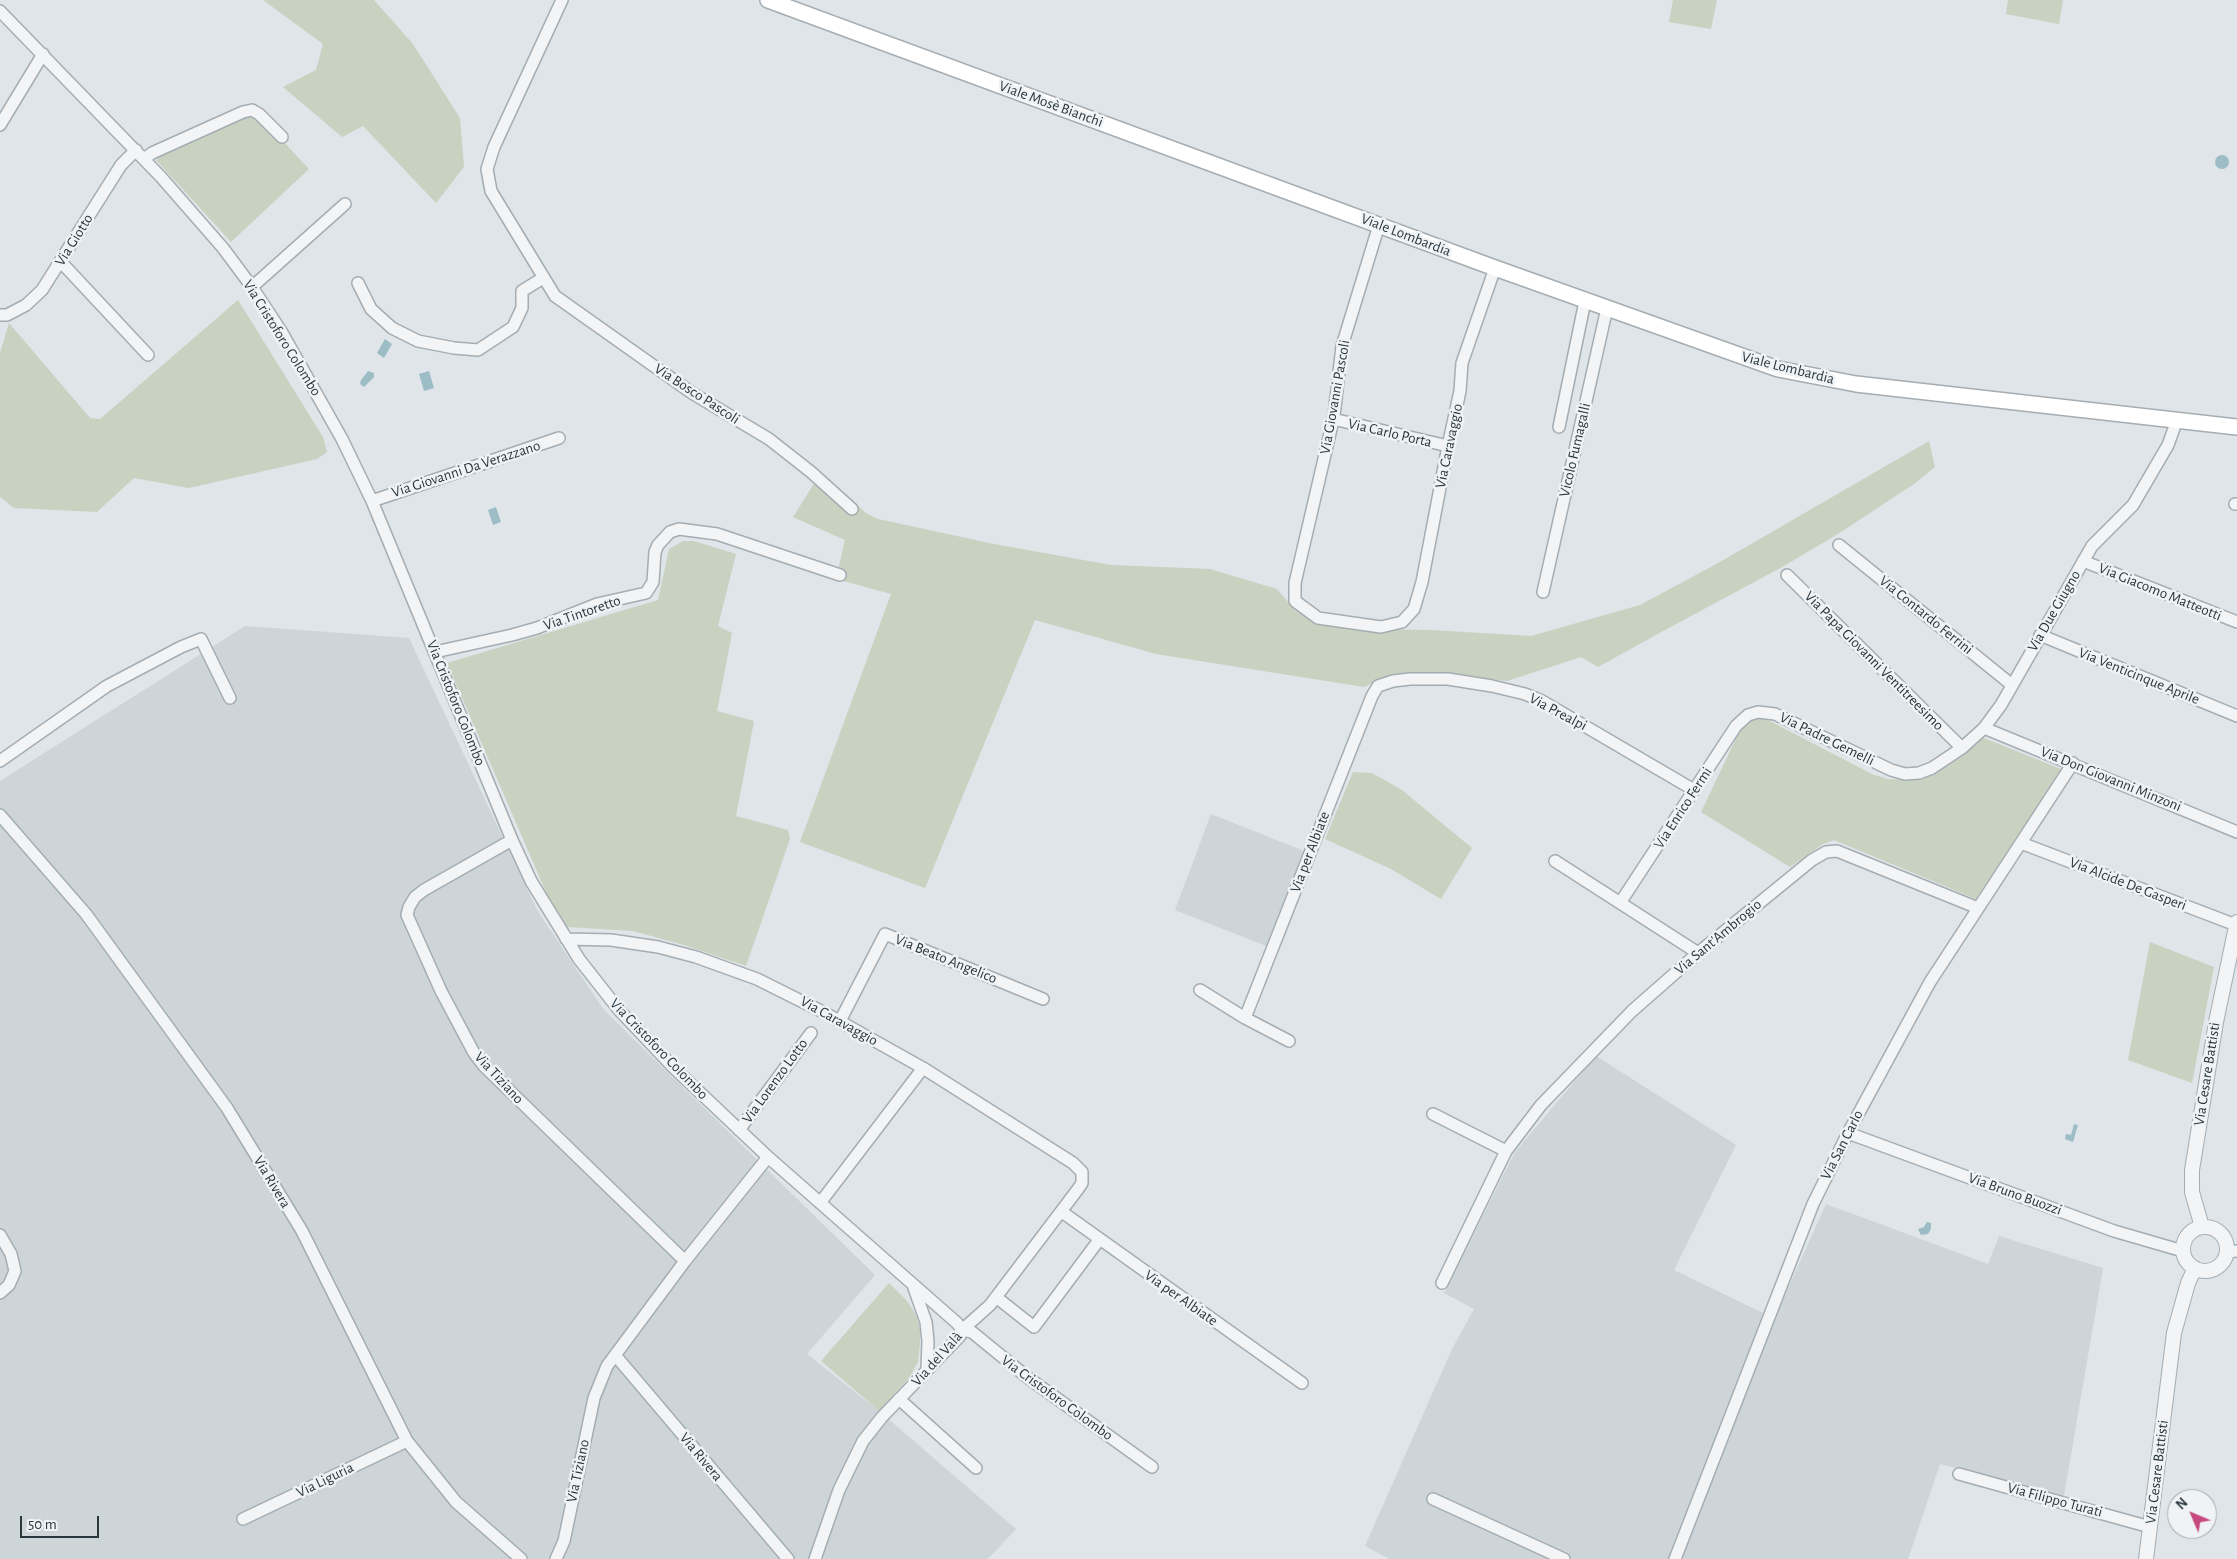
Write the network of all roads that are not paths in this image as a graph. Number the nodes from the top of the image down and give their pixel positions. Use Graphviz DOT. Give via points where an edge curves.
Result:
graph roads {
  1 [pos="560,0"];
  2 [pos="768,0"];
  3 [pos="1,14"];
  4 [pos="43,54"];
  5 [pos="0,124"];
  6 [pos="282,137"];
  7 [pos="140,155"];
  8 [pos="345,204"];
  9 [pos="1333,207"];
  10 [pos="1379,225"];
  11 [pos="61,262"];
  12 [pos="1495,268"];
  13 [pos="543,278"];
  14 [pos="358,283"];
  15 [pos="252,286"];
  16 [pos="1585,301"];
  17 [pos="1607,308"];
  18 [pos="0,315"];
  19 [pos="148,355"];
  20 [pos="1333,419"];
  21 [pos="2177,420"];
  22 [pos="1559,426"];
  23 [pos="2237,428"];
  24 [pos="559,438"];
  25 [pos="1448,446"];
  26 [pos="372,501"];
  27 [pos="852,510"];
  28 [pos="1840,544"];
  29 [pos="2083,561"];
  30 [pos="840,575"];
  31 [pos="1787,575"];
  32 [pos="1544,592"];
  33 [pos="1402,622"];
  34 [pos="2237,622"];
  35 [pos="2040,635"];
  36 [pos="435,652"];
  37 [pos="2012,685"];
  38 [pos="1378,686"];
  39 [pos="230,698"];
  40 [pos="1748,715"];
  41 [pos="2237,716"];
  42 [pos="1984,728"];
  43 [pos="1962,748"];
  44 [pos="0,761"];
  45 [pos="2073,763"];
  46 [pos="1905,774"];
  47 [pos="1694,790"];
  48 [pos="0,815"];
  49 [pos="2237,832"];
  50 [pos="512,840"];
  51 [pos="2020,843"];
  52 [pos="1555,861"];
  53 [pos="1620,903"];
  54 [pos="1978,908"];
  55 [pos="2237,923"];
  56 [pos="566,939"];
  57 [pos="1698,953"];
  58 [pos="1200,990"];
  59 [pos="1043,999"];
  60 [pos="1245,1018"];
  61 [pos="840,1021"];
  62 [pos="811,1033"];
  63 [pos="1289,1041"];
  64 [pos="923,1068"];
  65 [pos="1432,1114"];
  66 [pos="739,1130"];
  67 [pos="1848,1132"];
  68 [pos="1506,1151"];
  69 [pos="768,1157"];
  70 [pos="1082,1174"];
  71 [pos="820,1203"];
  72 [pos="1062,1212"];
  73 [pos="2202,1227"];
  74 [pos="0,1235"];
  75 [pos="1099,1240"];
  76 [pos="2183,1251"];
  77 [pos="2232,1251"];
  78 [pos="685,1261"];
  79 [pos="2195,1268"];
  80 [pos="1442,1283"];
  81 [pos="913,1286"];
  82 [pos="0,1294"];
  83 [pos="996,1297"];
  84 [pos="962,1330"];
  85 [pos="615,1355"];
  86 [pos="927,1370"];
  87 [pos="1302,1383"];
  88 [pos="899,1399"];
  89 [pos="407,1441"];
  90 [pos="1152,1467"];
  91 [pos="976,1468"];
  92 [pos="1959,1474"];
  93 [pos="1433,1499"];
  94 [pos="244,1519"];
  95 [pos="2150,1527"];
  96 [pos="521,1559"];
  97 [pos="556,1559"];
  98 [pos="788,1559"];
  99 [pos="815,1559"];
  100 [pos="1564,1559"];
  101 [pos="1675,1559"];
  102 [pos="2146,1559"];
  1 -- 13 [label="street, Via Bosco Pascoli" via="494,146 487,169 491,191"];
  2 -- 9 [label="main road, Viale Mosè Bianchi"];
  3 -- 4 [label="street, Via Cristoforo Colombo"];
  4 -- 5 [label="street"];
  4 -- 7 [label="street, Via Cristoforo Colombo"];
  6 -- 7 [label="street, Via Giotto" via="252,110 152,153"];
  7 -- 11 [label="street, Via Giotto" via="121,165"];
  7 -- 15 [label="street, Via Cristoforo Colombo" via="223,248"];
  8 -- 15 [label="street"];
  9 -- 10 [label="main road, Viale Lombardia"];
  10 -- 12 [label="main road, Viale Lombardia"];
  10 -- 20 [label="street, Via Giovanni Pascoli" via="1342,346"];
  11 -- 18 [label="street, Via Giotto" via="42,290 26,305 7,315"];
  11 -- 19 [label="street"];
  12 -- 16 [label="main road, Viale Lombardia"];
  12 -- 25 [label="street, Via Caravaggio" via="1462,362 1460,391"];
  13 -- 14 [label="street" via="522,291 522,308 513,327 478,350 418,341 392,328 371,309"];
  13 -- 27 [label="street, Via Bosco Pascoli" via="555,296 692,393 769,439"];
  15 -- 26 [label="street, Via Cristoforo Colombo" via="342,439"];
  16 -- 17 [label="main road, Viale Lombardia"];
  16 -- 22 [label="street"];
  17 -- 21 [label="main road, Viale Lombardia" via="1734,355 1801,375"];
  17 -- 32 [label="street, Vicolo Fumagalli"];
  20 -- 25 [label="street, Via Carlo Porta"];
  20 -- 33 [label="street, Via Giovanni Pascoli" via="1295,583 1295,601 1318,618 1381,627"];
  21 -- 23 [label="main road, Viale Lombardia"];
  21 -- 29 [label="street, Via Due Giugno" via="2148,482 2123,516 2102,533"];
  24 -- 26 [label="street, Via Giovanni Da Verazzano"];
  25 -- 33 [label="street, Via Caravaggio" via="1422,582 1414,609"];
  26 -- 36 [label="street, Via Cristoforo Colombo"];
  28 -- 37 [label="street, Via Contardo Ferrini"];
  29 -- 34 [label="street, Via Giacomo Matteotti"];
  29 -- 35 [label="street, Via Due Giugno"];
  30 -- 36 [label="street, Via Tintoretto" via="744,542 679,529 663,538 655,552 653,582 646,593 597,604 512,635"];
  31 -- 43 [label="street, Via Papa Giovanni Ventitreesimo"];
  35 -- 37 [label="street, Via Due Giugno"];
  35 -- 41 [label="street, Via Venticinque Aprile"];
  36 -- 50 [label="street, Via Cristoforo Colombo"];
  37 -- 42 [label="street, Via Due Giugno"];
  38 -- 47 [label="street, Via Prealpi" via="1410,679 1448,680 1525,694"];
  38 -- 60 [label="street, Via per Albiate"];
  39 -- 44 [label="street" via="201,639 107,686"];
  40 -- 46 [label="street, Via Padre Gemelli" via="1758,712 1775,714"];
  40 -- 47 [label="street, Via Enrico Fermi" via="1736,726"];
  42 -- 43 [label="street, Via Due Giugno"];
  42 -- 45 [label="street, Via Don Giovanni Minzoni"];
  43 -- 46 [label="street, Via Due Giugno" via="1932,768"];
  45 -- 49 [label="street, Via Don Giovanni Minzoni"];
  45 -- 51 [label="street, Via San Carlo"];
  47 -- 53 [label="street, Via Enrico Fermi"];
  48 -- 89 [label="street, Via Rivera" via="86,914 227,1108 302,1230"];
  50 -- 56 [label="street, Via Cristoforo Colombo"];
  50 -- 78 [label="street, Via Tiziano" via="424,890 415,897 407,915 441,991 484,1066"];
  51 -- 54 [label="street, Via San Carlo"];
  51 -- 55 [label="street, Via Alcide De Gasperi"];
  52 -- 53 [label="street"];
  53 -- 57 [label="street"];
  54 -- 57 [label="street, Via Sant'Ambrogio" via="1837,852 1826,852 1792,875"];
  54 -- 67 [label="street, Via San Carlo" via="1930,982"];
  55 -- 73 [label="street, Via Cesare Battisti" via="2216,1022 2192,1170 2192,1192"];
  56 -- 61 [label="street, Via Caravaggio" via="633,943 696,957 757,979"];
  56 -- 66 [label="street, Via Cristoforo Colombo" via="635,1028"];
  57 -- 68 [label="street, Via Sant'Ambrogio" via="1632,1011 1580,1064 1541,1105"];
  58 -- 60 [label="street"];
  59 -- 61 [label="street, Via Beato Angelico" via="885,934"];
  60 -- 63 [label="street"];
  61 -- 64 [label="street, Via Caravaggio"];
  62 -- 66 [label="street, Via Lorenzo Lotto"];
  64 -- 70 [label="street, Via Caravaggio" via="1073,1163"];
  64 -- 71 [label="street"];
  65 -- 68 [label="street"];
  66 -- 69 [label="street, Via Cristoforo Colombo"];
  67 -- 76 [label="street, Via Bruno Buozzi" via="2114,1231"];
  67 -- 101 [label="street, Via San Carlo" via="1813,1204"];
  68 -- 80 [label="street"];
  69 -- 71 [label="street, Via Cristoforo Colombo"];
  69 -- 78 [label="street, Via Tiziano"];
  70 -- 72 [label="street, Via del Valà" via="1082,1183"];
  71 -- 81 [label="street, Via Cristoforo Colombo"];
  72 -- 75 [label="street, Via per Albiate"];
  72 -- 83 [label="street, Via del Valà"];
  73 -- 76 [label="street" via="2187,1236"];
  73 -- 77 [label="street" via="2219,1232"];
  74 -- 82 [label="street" via="11,1254 15,1271 9,1285"];
  75 -- 83 [label="street" via="1034,1327"];
  75 -- 87 [label="street, Via per Albiate"];
  76 -- 79 [label="street" via="2189,1264"];
  77 -- 79 [label="street" via="2215,1268 2202,1271"];
  78 -- 85 [label="street, Via Tiziano"];
  79 -- 95 [label="street, Via Cesare Battisti" via="2174,1333"];
  81 -- 84 [label="street, Via Cristoforo Colombo"];
  81 -- 86 [label="street, Via Cristoforo Colombo" via="926,1322"];
  83 -- 84 [label="street, Via del Valà"];
  84 -- 86 [label="street, Via del Valà"];
  84 -- 90 [label="street, Via Cristoforo Colombo" via="972,1332 1021,1372"];
  85 -- 97 [label="street, Via Tiziano" via="594,1398 564,1541"];
  85 -- 98 [label="street, Via Rivera"];
  86 -- 88 [label="street, Via del Valà"];
  88 -- 91 [label="street"];
  88 -- 99 [label="street, Via del Valà" via="872,1428 856,1452"];
  89 -- 94 [label="street, Via Liguria"];
  89 -- 96 [label="street, Via Rivera" via="456,1502"];
  92 -- 95 [label="street, Via Filippo Turati"];
  93 -- 100 [label="street"];
  95 -- 102 [label="street, Via Cesare Battisti"];
}
